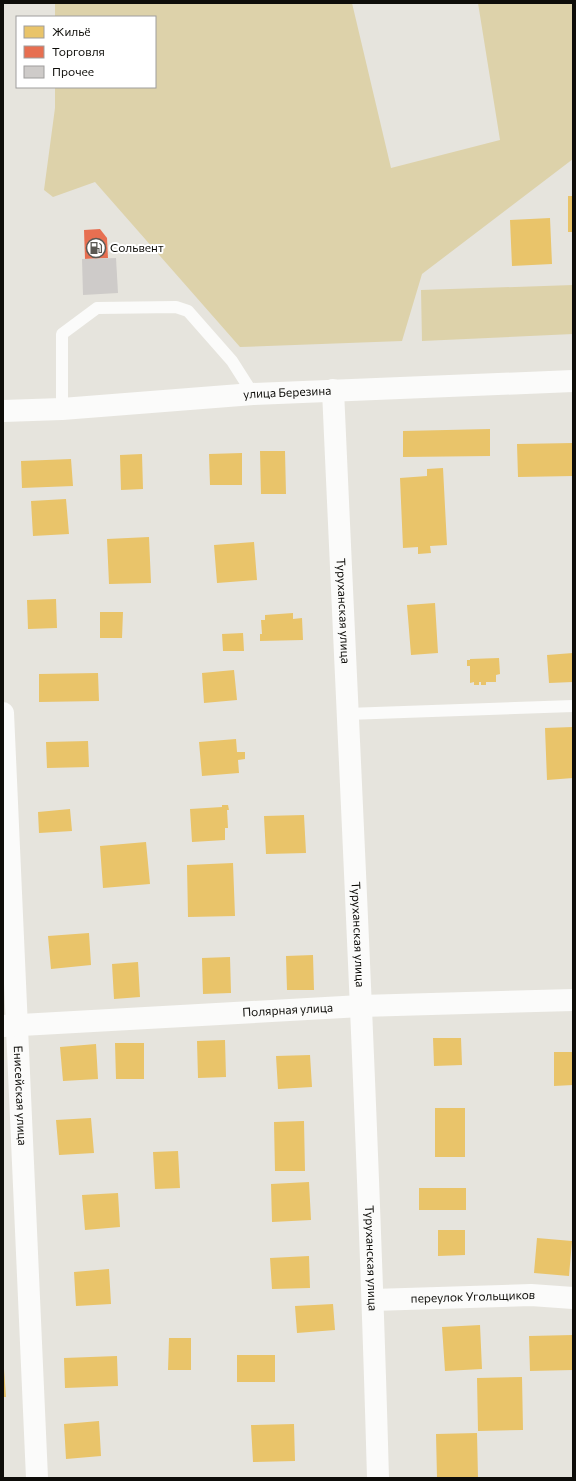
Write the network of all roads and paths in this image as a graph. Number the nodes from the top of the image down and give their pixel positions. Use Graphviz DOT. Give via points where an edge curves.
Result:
graph roads {
  1 [pos="573,381"];
  2 [pos="333,390"];
  3 [pos="253,394"];
  4 [pos="62,409"];
  5 [pos="3,411"];
  6 [pos="573,706"];
  7 [pos="3,713"];
  8 [pos="347,714"];
  9 [pos="573,1000"];
  10 [pos="361,1006"];
  11 [pos="10,1026"];
  12 [pos="573,1298"];
  13 [pos="373,1300"];
  14 [pos="37,1478"];
  15 [pos="378,1478"];
  1 -- 2 [label="street, улица Березина"];
  2 -- 3 [label="street, улица Березина"];
  2 -- 8 [label="street, Туруханская улица"];
  3 -- 4 [label="street, улица Березина"];
  3 -- 4 [label="lane" via="232,360 188,311 176,306 98,308 62,334"];
  4 -- 5 [label="street, улица Березина"];
  6 -- 8 [label="lane"];
  7 -- 11 [label="street, Енисейская улица"];
  8 -- 10 [label="street, Туруханская улица"];
  9 -- 10 [label="street, Полярная улица"];
  10 -- 11 [label="street, Полярная улица"];
  10 -- 13 [label="street, Туруханская улица"];
  11 -- 14 [label="street, Енисейская улица"];
  12 -- 13 [label="street, переулок Угольщиков" via="531,1295"];
  13 -- 15 [label="street, Туруханская улица"];
}
